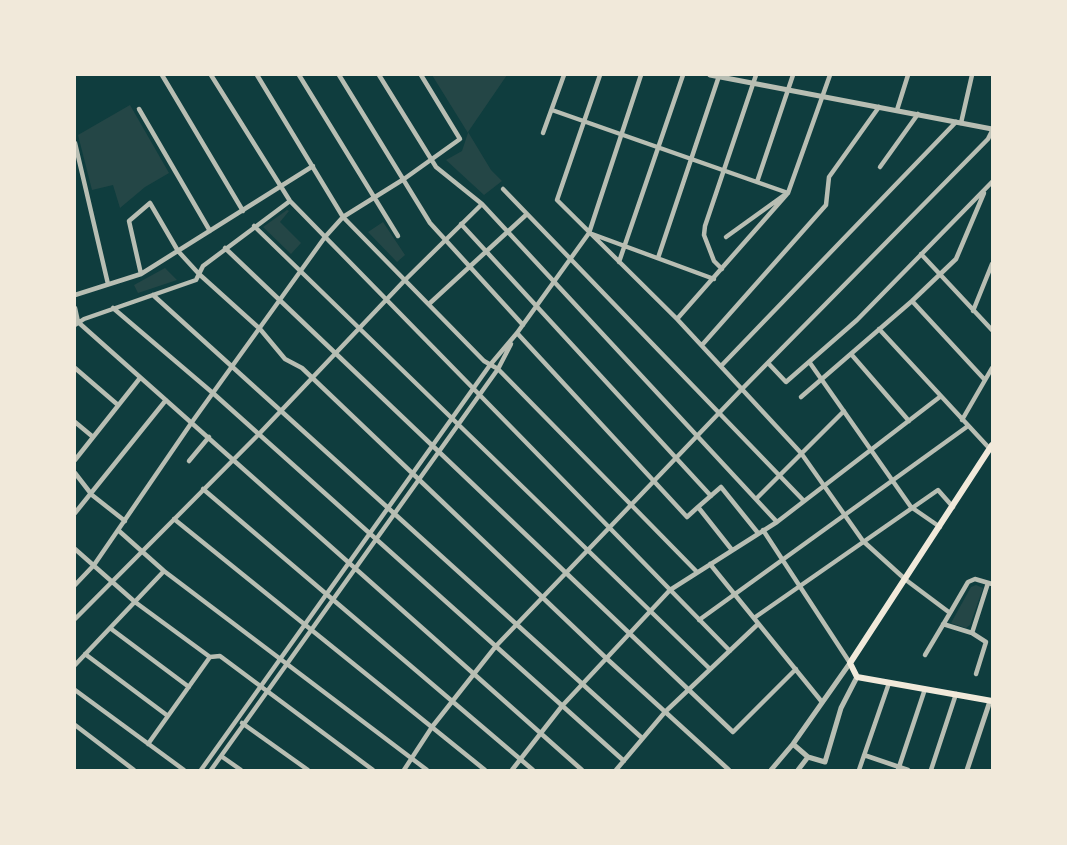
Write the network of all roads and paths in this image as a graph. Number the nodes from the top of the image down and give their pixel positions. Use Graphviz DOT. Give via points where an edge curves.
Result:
graph roads {
  1 [pos="162,75"];
  2 [pos="211,75"];
  3 [pos="257,75"];
  4 [pos="299,75"];
  5 [pos="339,75"];
  6 [pos="379,75"];
  7 [pos="421,75"];
  8 [pos="564,75"];
  9 [pos="600,75"];
  10 [pos="641,75"];
  11 [pos="683,75"];
  12 [pos="710,75"];
  13 [pos="756,75"];
  14 [pos="793,75"];
  15 [pos="830,75"];
  16 [pos="908,75"];
  17 [pos="972,75"];
  18 [pos="719,76"];
  19 [pos="753,83"];
  20 [pos="789,90"];
  21 [pos="824,95"];
  22 [pos="879,106"];
  23 [pos="139,110"];
  24 [pos="552,110"];
  25 [pos="897,110"];
  26 [pos="918,114"];
  27 [pos="584,122"];
  28 [pos="959,122"];
  29 [pos="992,130"];
  30 [pos="543,133"];
  31 [pos="621,135"];
  32 [pos="75,143"];
  33 [pos="658,147"];
  34 [pos="691,159"];
  35 [pos="432,160"];
  36 [pos="313,166"];
  37 [pos="880,167"];
  38 [pos="723,170"];
  39 [pos="404,179"];
  40 [pos="757,182"];
  41 [pos="992,182"];
  42 [pos="280,188"];
  43 [pos="986,188"];
  44 [pos="502,189"];
  45 [pos="788,193"];
  46 [pos="374,197"];
  47 [pos="290,201"];
  48 [pos="482,204"];
  49 [pos="243,211"];
  50 [pos="527,214"];
  51 [pos="344,216"];
  52 [pos="461,225"];
  53 [pos="254,226"];
  54 [pos="210,231"];
  55 [pos="508,231"];
  56 [pos="589,233"];
  57 [pos="398,236"];
  58 [pos="325,237"];
  59 [pos="726,237"];
  60 [pos="445,240"];
  61 [pos="625,246"];
  62 [pos="225,248"];
  63 [pos="178,251"];
  64 [pos="486,252"];
  65 [pos="921,254"];
  66 [pos="658,258"];
  67 [pos="570,259"];
  68 [pos="620,262"];
  69 [pos="992,264"];
  70 [pos="470,266"];
  71 [pos="722,270"];
  72 [pos="300,271"];
  73 [pos="141,274"];
  74 [pos="199,274"];
  75 [pos="939,275"];
  76 [pos="714,279"];
  77 [pos="405,280"];
  78 [pos="554,281"];
  79 [pos="108,284"];
  80 [pos="75,295"];
  81 [pos="153,295"];
  82 [pos="386,299"];
  83 [pos="279,301"];
  84 [pos="912,301"];
  85 [pos="429,304"];
  86 [pos="536,306"];
  87 [pos="75,308"];
  88 [pos="113,308"];
  89 [pos="973,311"];
  90 [pos="677,319"];
  91 [pos="77,324"];
  92 [pos="523,325"];
  93 [pos="359,328"];
  94 [pos="260,329"];
  95 [pos="879,329"];
  96 [pos="992,330"];
  97 [pos="517,333"];
  98 [pos="702,345"];
  99 [pos="334,353"];
  100 [pos="851,354"];
  101 [pos="768,363"];
  102 [pos="810,363"];
  103 [pos="490,365"];
  104 [pos="233,366"];
  105 [pos="721,366"];
  106 [pos="75,368"];
  107 [pos="992,368"];
  108 [pos="498,369"];
  109 [pos="311,377"];
  110 [pos="140,378"];
  111 [pos="988,378"];
  112 [pos="822,380"];
  113 [pos="474,389"];
  114 [pos="742,389"];
  115 [pos="214,394"];
  116 [pos="479,395"];
  117 [pos="941,396"];
  118 [pos="801,397"];
  119 [pos="166,400"];
  120 [pos="118,405"];
  121 [pos="281,410"];
  122 [pos="844,411"];
  123 [pos="720,412"];
  124 [pos="453,418"];
  125 [pos="962,420"];
  126 [pos="909,421"];
  127 [pos="75,422"];
  128 [pos="192,422"];
  129 [pos="459,424"];
  130 [pos="968,426"];
  131 [pos="259,434"];
  132 [pos="209,436"];
  133 [pos="697,436"];
  134 [pos="93,437"];
  135 [pos="434,445"];
  136 [pos="991,447"];
  137 [pos="440,450"];
  138 [pos="871,450"];
  139 [pos="801,453"];
  140 [pos="233,458"];
  141 [pos="676,458"];
  142 [pos="75,460"];
  143 [pos="189,461"];
  144 [pos="75,473"];
  145 [pos="413,473"];
  146 [pos="780,475"];
  147 [pos="419,479"];
  148 [pos="654,481"];
  149 [pos="892,481"];
  150 [pos="824,486"];
  151 [pos="203,489"];
  152 [pos="92,495"];
  153 [pos="711,496"];
  154 [pos="756,499"];
  155 [pos="804,501"];
  156 [pos="632,504"];
  157 [pos="389,507"];
  158 [pos="698,507"];
  159 [pos="911,507"];
  160 [pos="953,507"];
  161 [pos="395,512"];
  162 [pos="75,513"];
  163 [pos="844,515"];
  164 [pos="174,519"];
  165 [pos="125,521"];
  166 [pos="777,522"];
  167 [pos="940,527"];
  168 [pos="609,528"];
  169 [pos="118,530"];
  170 [pos="761,531"];
  171 [pos="370,534"];
  172 [pos="376,539"];
  173 [pos="863,541"];
  174 [pos="75,550"];
  175 [pos="732,550"];
  176 [pos="587,551"];
  177 [pos="142,552"];
  178 [pos="783,558"];
  179 [pos="350,562"];
  180 [pos="710,564"];
  181 [pos="94,565"];
  182 [pos="356,568"];
  183 [pos="164,571"];
  184 [pos="697,572"];
  185 [pos="565,574"];
  186 [pos="906,580"];
  187 [pos="113,582"];
  188 [pos="990,583"];
  189 [pos="75,585"];
  190 [pos="801,586"];
  191 [pos="670,590"];
  192 [pos="734,593"];
  193 [pos="327,594"];
  194 [pos="543,597"];
  195 [pos="334,600"];
  196 [pos="135,602"];
  197 [pos="650,610"];
  198 [pos="950,613"];
  199 [pos="753,618"];
  200 [pos="75,619"];
  201 [pos="699,620"];
  202 [pos="518,623"];
  203 [pos="758,624"];
  204 [pos="944,624"];
  205 [pos="305,625"];
  206 [pos="110,628"];
  207 [pos="312,630"];
  208 [pos="972,633"];
  209 [pos="628,634"];
  210 [pos="496,646"];
  211 [pos="730,651"];
  212 [pos="85,654"];
  213 [pos="926,655"];
  214 [pos="210,657"];
  215 [pos="606,658"];
  216 [pos="281,659"];
  217 [pos="850,663"];
  218 [pos="75,665"];
  219 [pos="288,665"];
  220 [pos="710,669"];
  221 [pos="796,669"];
  222 [pos="474,674"];
  223 [pos="976,674"];
  224 [pos="857,677"];
  225 [pos="583,682"];
  226 [pos="889,682"];
  227 [pos="189,687"];
  228 [pos="261,687"];
  229 [pos="926,689"];
  230 [pos="75,690"];
  231 [pos="688,690"];
  232 [pos="268,692"];
  233 [pos="956,694"];
  234 [pos="991,699"];
  235 [pos="452,701"];
  236 [pos="822,702"];
  237 [pos="562,706"];
  238 [pos="665,711"];
  239 [pos="168,716"];
  240 [pos="238,720"];
  241 [pos="244,724"];
  242 [pos="75,725"];
  243 [pos="432,727"];
  244 [pos="541,733"];
  245 [pos="642,738"];
  246 [pos="148,744"];
  247 [pos="793,744"];
  248 [pos="215,751"];
  249 [pos="864,755"];
  250 [pos="222,756"];
  251 [pos="808,757"];
  252 [pos="410,758"];
  253 [pos="520,759"];
  254 [pos="624,761"];
  255 [pos="825,762"];
  256 [pos="899,769"];
  257 [pos="134,770"];
  258 [pos="184,770"];
  259 [pos="201,770"];
  260 [pos="211,770"];
  261 [pos="241,770"];
  262 [pos="309,770"];
  263 [pos="373,770"];
  264 [pos="404,770"];
  265 [pos="427,770"];
  266 [pos="485,770"];
  267 [pos="512,770"];
  268 [pos="533,770"];
  269 [pos="582,770"];
  270 [pos="616,770"];
  271 [pos="729,770"];
  272 [pos="771,770"];
  273 [pos="798,770"];
  274 [pos="822,770"];
  275 [pos="859,770"];
  276 [pos="908,770"];
  277 [pos="931,770"];
  278 [pos="967,770"];
  1 -- 49 [label="street"];
  2 -- 42 [label="street"];
  3 -- 36 [label="street"];
  4 -- 46 [label="street"];
  5 -- 39 [label="street"];
  6 -- 35 [label="street"];
  7 -- 35 [label="street" via="460,139"];
  8 -- 24 [label="street"];
  9 -- 27 [label="street"];
  10 -- 31 [label="street"];
  11 -- 33 [label="street"];
  12 -- 18 [label="street"];
  13 -- 19 [label="street"];
  14 -- 20 [label="street"];
  15 -- 21 [label="street"];
  16 -- 25 [label="street"];
  17 -- 28 [label="street"];
  18 -- 19 [label="street"];
  18 -- 34 [label="street"];
  19 -- 20 [label="street"];
  19 -- 38 [label="street"];
  20 -- 21 [label="street"];
  20 -- 40 [label="street"];
  21 -- 22 [label="street"];
  21 -- 45 [label="street"];
  22 -- 25 [label="street"];
  22 -- 98 [label="street" via="829,177 826,205"];
  23 -- 54 [label="street"];
  24 -- 27 [label="street"];
  24 -- 30 [label="street"];
  25 -- 26 [label="street"];
  26 -- 28 [label="street"];
  26 -- 37 [label="street"];
  27 -- 31 [label="street"];
  27 -- 56 [label="street" via="557,200"];
  28 -- 29 [label="street"];
  28 -- 105 [label="street"];
  29 -- 101 [label="street" via="988,139"];
  31 -- 33 [label="street"];
  31 -- 56 [label="street"];
  32 -- 79 [label="street"];
  33 -- 34 [label="street"];
  33 -- 61 [label="street"];
  34 -- 38 [label="street"];
  34 -- 66 [label="street"];
  35 -- 39 [label="street"];
  35 -- 48 [label="street"];
  36 -- 42 [label="street"];
  36 -- 51 [label="street"];
  38 -- 40 [label="street"];
  38 -- 71 [label="street" via="704,235"];
  39 -- 46 [label="street"];
  39 -- 60 [label="street"];
  40 -- 45 [label="street"];
  41 -- 43 [label="street"];
  42 -- 47 [label="street"];
  42 -- 49 [label="street"];
  43 -- 65 [label="street"];
  43 -- 75 [label="street" via="956,259"];
  44 -- 50 [label="street"];
  45 -- 59 [label="street"];
  45 -- 71 [label="street"];
  46 -- 51 [label="street"];
  46 -- 57 [label="street"];
  47 -- 53 [label="street"];
  47 -- 58 [label="street"];
  48 -- 52 [label="street"];
  48 -- 55 [label="street"];
  49 -- 54 [label="street"];
  50 -- 55 [label="street"];
  50 -- 67 [label="street"];
  51 -- 58 [label="street"];
  51 -- 77 [label="street"];
  52 -- 60 [label="street"];
  52 -- 64 [label="street"];
  53 -- 62 [label="street"];
  53 -- 72 [label="street"];
  54 -- 63 [label="street"];
  55 -- 64 [label="street"];
  55 -- 78 [label="street"];
  56 -- 61 [label="street"];
  56 -- 67 [label="street"];
  56 -- 68 [label="street"];
  58 -- 72 [label="street"];
  58 -- 82 [label="street"];
  60 -- 70 [label="street"];
  60 -- 77 [label="street"];
  61 -- 66 [label="street"];
  61 -- 68 [label="street"];
  62 -- 74 [label="street"];
  62 -- 83 [label="street"];
  63 -- 73 [label="street"];
  63 -- 73 [label="street" via="150,203 129,221"];
  63 -- 74 [label="street"];
  64 -- 70 [label="street"];
  64 -- 86 [label="street"];
  65 -- 75 [label="street"];
  65 -- 102 [label="street"];
  66 -- 76 [label="street"];
  67 -- 78 [label="street"];
  67 -- 123 [label="street"];
  68 -- 90 [label="street"];
  69 -- 89 [label="street"];
  70 -- 85 [label="street"];
  70 -- 92 [label="street"];
  71 -- 76 [label="street"];
  72 -- 83 [label="street"];
  72 -- 93 [label="street"];
  73 -- 79 [label="street"];
  74 -- 81 [label="street" via="196,280"];
  74 -- 94 [label="street"];
  75 -- 84 [label="street"];
  75 -- 89 [label="street"];
  76 -- 90 [label="street"];
  77 -- 82 [label="street"];
  77 -- 85 [label="street"];
  78 -- 86 [label="street"];
  78 -- 133 [label="street"];
  79 -- 80 [label="street"];
  81 -- 88 [label="street"];
  81 -- 104 [label="street"];
  82 -- 93 [label="street"];
  82 -- 113 [label="street"];
  83 -- 94 [label="street"];
  83 -- 99 [label="street"];
  84 -- 95 [label="street"];
  84 -- 111 [label="street"];
  85 -- 103 [label="street"];
  86 -- 92 [label="street"];
  86 -- 141 [label="street"];
  87 -- 91 [label="street"];
  88 -- 91 [label="street"];
  88 -- 115 [label="street"];
  89 -- 96 [label="street"];
  90 -- 98 [label="street"];
  91 -- 110 [label="street"];
  92 -- 97 [label="street"];
  93 -- 99 [label="street"];
  93 -- 124 [label="street"];
  94 -- 104 [label="street"];
  94 -- 109 [label="street" via="285,359"];
  95 -- 100 [label="street"];
  95 -- 117 [label="street"];
  97 -- 103 [label="street"];
  97 -- 108 [label="street"];
  97 -- 148 [label="street"];
  98 -- 105 [label="street"];
  99 -- 109 [label="street"];
  99 -- 135 [label="street"];
  100 -- 112 [label="street"];
  100 -- 126 [label="street"];
  101 -- 102 [label="street" via="786,382"];
  101 -- 114 [label="street"];
  102 -- 112 [label="street"];
  103 -- 108 [label="street"];
  103 -- 113 [label="street"];
  104 -- 115 [label="street"];
  104 -- 121 [label="street"];
  105 -- 114 [label="street"];
  106 -- 120 [label="street"];
  107 -- 111 [label="street"];
  108 -- 116 [label="street"];
  108 -- 156 [label="street"];
  109 -- 121 [label="street"];
  109 -- 145 [label="street"];
  110 -- 119 [label="street"];
  110 -- 120 [label="street"];
  111 -- 125 [label="street"];
  112 -- 118 [label="street"];
  112 -- 122 [label="street"];
  113 -- 116 [label="street"];
  113 -- 124 [label="street"];
  114 -- 123 [label="street"];
  114 -- 139 [label="street"];
  115 -- 128 [label="street"];
  115 -- 131 [label="street"];
  116 -- 129 [label="street"];
  116 -- 168 [label="street"];
  117 -- 125 [label="street"];
  117 -- 126 [label="street"];
  119 -- 128 [label="street"];
  119 -- 152 [label="street"];
  120 -- 134 [label="street"];
  121 -- 131 [label="street"];
  121 -- 157 [label="street"];
  122 -- 138 [label="street"];
  122 -- 139 [label="street"];
  123 -- 133 [label="street"];
  123 -- 146 [label="street"];
  124 -- 129 [label="street"];
  124 -- 135 [label="street"];
  125 -- 130 [label="street"];
  126 -- 138 [label="street"];
  127 -- 134 [label="street"];
  128 -- 132 [label="street"];
  128 -- 165 [label="street"];
  129 -- 137 [label="street"];
  129 -- 176 [label="street"];
  130 -- 136 [label="street"];
  130 -- 149 [label="street"];
  131 -- 140 [label="street"];
  131 -- 171 [label="street"];
  132 -- 140 [label="street"];
  132 -- 143 [label="street"];
  133 -- 141 [label="street"];
  133 -- 154 [label="street"];
  134 -- 142 [label="street"];
  135 -- 137 [label="street"];
  135 -- 145 [label="street"];
  136 -- 160 [label="main road"];
  137 -- 147 [label="street"];
  137 -- 185 [label="street"];
  138 -- 149 [label="street"];
  138 -- 150 [label="street"];
  139 -- 146 [label="street"];
  139 -- 150 [label="street"];
  140 -- 151 [label="street"];
  140 -- 179 [label="street"];
  141 -- 148 [label="street"];
  141 -- 153 [label="street"];
  144 -- 152 [label="street"];
  145 -- 147 [label="street"];
  145 -- 157 [label="street"];
  146 -- 154 [label="street"];
  146 -- 155 [label="street"];
  147 -- 161 [label="street"];
  147 -- 194 [label="street"];
  148 -- 156 [label="street"];
  148 -- 158 [label="street" via="687,517"];
  149 -- 159 [label="street"];
  149 -- 163 [label="street"];
  150 -- 155 [label="street"];
  150 -- 163 [label="street"];
  151 -- 164 [label="street"];
  151 -- 193 [label="street"];
  152 -- 162 [label="street"];
  152 -- 165 [label="street"];
  153 -- 158 [label="street"];
  153 -- 170 [label="street" via="722,487"];
  154 -- 166 [label="street"];
  155 -- 166 [label="street"];
  156 -- 168 [label="street"];
  156 -- 184 [label="street"];
  157 -- 161 [label="street"];
  157 -- 171 [label="street"];
  158 -- 175 [label="street"];
  159 -- 160 [label="street" via="938,490"];
  159 -- 167 [label="street"];
  159 -- 173 [label="street"];
  160 -- 167 [label="main road"];
  161 -- 172 [label="street"];
  161 -- 202 [label="street"];
  163 -- 173 [label="street"];
  163 -- 178 [label="street"];
  164 -- 177 [label="street"];
  164 -- 205 [label="street"];
  165 -- 169 [label="street"];
  166 -- 170 [label="street"];
  167 -- 186 [label="main road"];
  168 -- 176 [label="street"];
  168 -- 191 [label="street"];
  169 -- 177 [label="street"];
  169 -- 181 [label="street"];
  170 -- 175 [label="street"];
  170 -- 178 [label="street"];
  171 -- 172 [label="street"];
  171 -- 179 [label="street"];
  172 -- 182 [label="street"];
  172 -- 210 [label="street"];
  173 -- 186 [label="street"];
  173 -- 190 [label="street"];
  174 -- 181 [label="street"];
  175 -- 180 [label="street"];
  176 -- 185 [label="street"];
  176 -- 197 [label="street"];
  177 -- 183 [label="street"];
  177 -- 187 [label="street"];
  178 -- 190 [label="street"];
  178 -- 192 [label="street"];
  179 -- 182 [label="street"];
  179 -- 193 [label="street"];
  180 -- 184 [label="street"];
  180 -- 192 [label="street"];
  181 -- 187 [label="street"];
  181 -- 189 [label="street"];
  182 -- 195 [label="street"];
  182 -- 222 [label="street"];
  183 -- 196 [label="street"];
  183 -- 216 [label="street"];
  184 -- 191 [label="street"];
  185 -- 194 [label="street"];
  185 -- 209 [label="street"];
  186 -- 198 [label="street"];
  186 -- 217 [label="main road"];
  187 -- 196 [label="street"];
  187 -- 200 [label="street"];
  188 -- 198 [label="street" via="975,579 968,582"];
  188 -- 208 [label="street"];
  190 -- 199 [label="street"];
  190 -- 217 [label="street"];
  191 -- 197 [label="street"];
  191 -- 201 [label="street"];
  192 -- 199 [label="street"];
  192 -- 201 [label="street"];
  193 -- 195 [label="street"];
  193 -- 205 [label="street"];
  194 -- 202 [label="street"];
  194 -- 215 [label="street"];
  195 -- 207 [label="street"];
  195 -- 235 [label="street"];
  196 -- 206 [label="street"];
  196 -- 214 [label="street"];
  197 -- 209 [label="street"];
  197 -- 220 [label="street"];
  198 -- 204 [label="street"];
  199 -- 203 [label="street"];
  201 -- 211 [label="street"];
  202 -- 210 [label="street"];
  202 -- 225 [label="street"];
  203 -- 211 [label="street"];
  203 -- 221 [label="street"];
  204 -- 208 [label="street"];
  204 -- 213 [label="street"];
  205 -- 207 [label="street"];
  205 -- 216 [label="street"];
  206 -- 212 [label="street"];
  206 -- 227 [label="street"];
  207 -- 219 [label="street"];
  207 -- 243 [label="street"];
  208 -- 223 [label="street" via="986,642"];
  209 -- 215 [label="street"];
  209 -- 231 [label="street"];
  210 -- 222 [label="street"];
  210 -- 237 [label="street"];
  211 -- 220 [label="street"];
  212 -- 218 [label="street"];
  212 -- 239 [label="street"];
  214 -- 227 [label="street"];
  214 -- 228 [label="street" via="220,656"];
  215 -- 225 [label="street"];
  215 -- 238 [label="street"];
  216 -- 219 [label="street"];
  216 -- 228 [label="street"];
  217 -- 224 [label="main road"];
  217 -- 236 [label="street"];
  219 -- 232 [label="street"];
  219 -- 252 [label="street"];
  220 -- 231 [label="street"];
  221 -- 231 [label="street" via="733,732"];
  221 -- 236 [label="street"];
  222 -- 235 [label="street"];
  222 -- 244 [label="street"];
  224 -- 226 [label="main road"];
  224 -- 255 [label="street" via="841,708"];
  225 -- 237 [label="street"];
  225 -- 245 [label="street"];
  226 -- 229 [label="main road"];
  226 -- 249 [label="street"];
  227 -- 239 [label="street"];
  228 -- 232 [label="street"];
  228 -- 240 [label="street"];
  229 -- 233 [label="main road"];
  229 -- 256 [label="street"];
  230 -- 246 [label="street"];
  231 -- 238 [label="street"];
  232 -- 241 [label="street"];
  232 -- 263 [label="street"];
  233 -- 234 [label="main road"];
  233 -- 277 [label="street"];
  234 -- 278 [label="street"];
  235 -- 243 [label="street"];
  235 -- 253 [label="street"];
  236 -- 247 [label="street"];
  237 -- 244 [label="street"];
  237 -- 254 [label="street"];
  238 -- 245 [label="street"];
  238 -- 271 [label="street"];
  239 -- 246 [label="street"];
  240 -- 241 [label="street"];
  240 -- 248 [label="street"];
  241 -- 250 [label="street"];
  241 -- 262 [label="street"];
  242 -- 257 [label="street"];
  243 -- 252 [label="street"];
  243 -- 266 [label="street"];
  244 -- 253 [label="street"];
  244 -- 269 [label="street"];
  245 -- 254 [label="street"];
  246 -- 258 [label="street"];
  247 -- 251 [label="street"];
  247 -- 272 [label="street"];
  248 -- 250 [label="street"];
  248 -- 259 [label="street"];
  249 -- 256 [label="street"];
  249 -- 275 [label="street"];
  250 -- 260 [label="street"];
  250 -- 261 [label="street"];
  251 -- 255 [label="street"];
  251 -- 273 [label="street"];
  252 -- 264 [label="street"];
  252 -- 265 [label="street"];
  253 -- 267 [label="street"];
  253 -- 268 [label="street"];
  254 -- 270 [label="street"];
  255 -- 274 [label="street"];
  256 -- 276 [label="street"];
}
